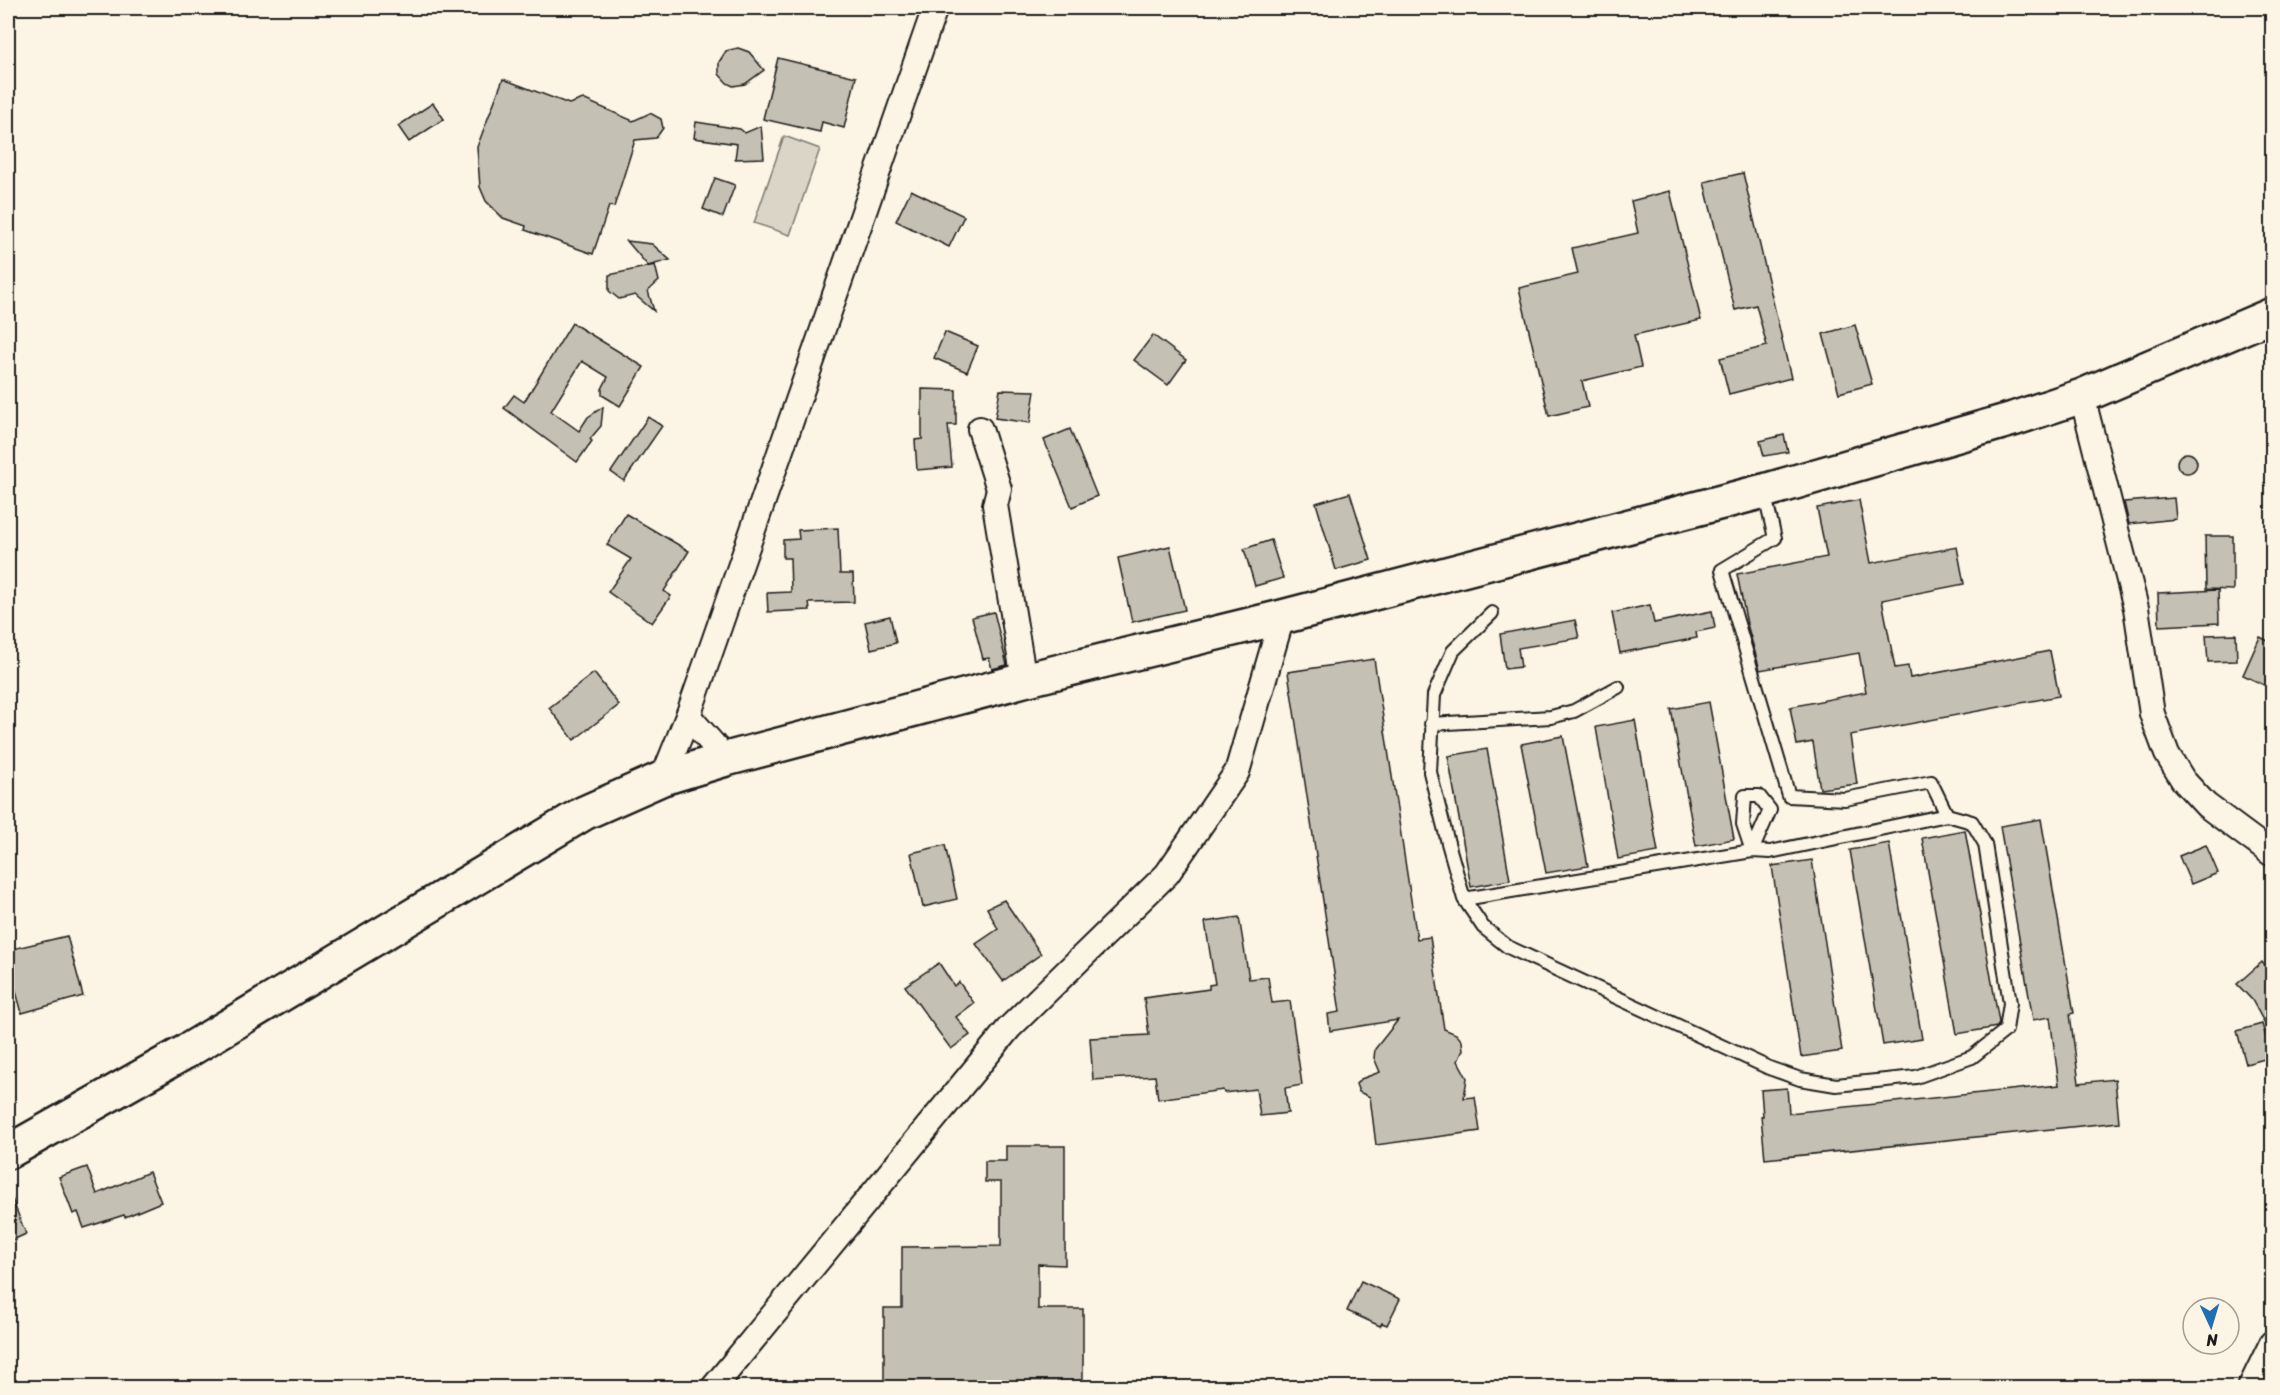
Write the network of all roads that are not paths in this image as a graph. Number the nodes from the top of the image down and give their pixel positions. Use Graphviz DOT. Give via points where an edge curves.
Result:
graph roads {
  1 [pos="935,8"];
  2 [pos="2272,315"];
  3 [pos="2082,396"];
  4 [pos="980,429"];
  5 [pos="1764,491"];
  6 [pos="1492,613"];
  7 [pos="1282,617"];
  8 [pos="1024,680"];
  9 [pos="1618,687"];
  10 [pos="688,716"];
  11 [pos="1431,724"];
  12 [pos="726,759"];
  13 [pos="663,778"];
  14 [pos="1947,815"];
  15 [pos="2262,840"];
  16 [pos="2272,854"];
  17 [pos="1464,899"];
  18 [pos="8,1152"];
  19 [pos="2272,1343"];
  20 [pos="713,1388"];
  21 [pos="2250,1388"];
  1 -- 10 [label="street"];
  2 -- 3 [label="main road"];
  3 -- 5 [label="main road"];
  3 -- 15 [label="street" via="2136,608 2152,714 2167,754 2183,780 2206,805"];
  4 -- 8 [label="street" via="999,489 995,505"];
  5 -- 7 [label="main road"];
  5 -- 14 [label="lane" via="1775,538 1722,570 1789,796 1845,799 1931,782"];
  6 -- 11 [label="lane" via="1453,651 1434,695"];
  7 -- 8 [label="main road"];
  7 -- 20 [label="street" via="1237,771 1167,874 1010,1028"];
  8 -- 12 [label="main road"];
  9 -- 11 [label="lane" via="1574,711 1551,717"];
  10 -- 12 [label="street"];
  10 -- 13 [label="street"];
  11 -- 17 [label="lane" via="1430,772"];
  12 -- 13 [label="main road"];
  13 -- 18 [label="main road" via="584,813 188,1051"];
  14 -- 17 [label="lane" via="1770,852 1752,851"];
  14 -- 17 [label="lane" via="1972,822 1985,844 2010,1003 2006,1030 1972,1058 1916,1077 1836,1085 1800,1079 1769,1068 1508,948 1483,927"];
  15 -- 16 [label="street"];
  19 -- 21 [label="street"];
}
